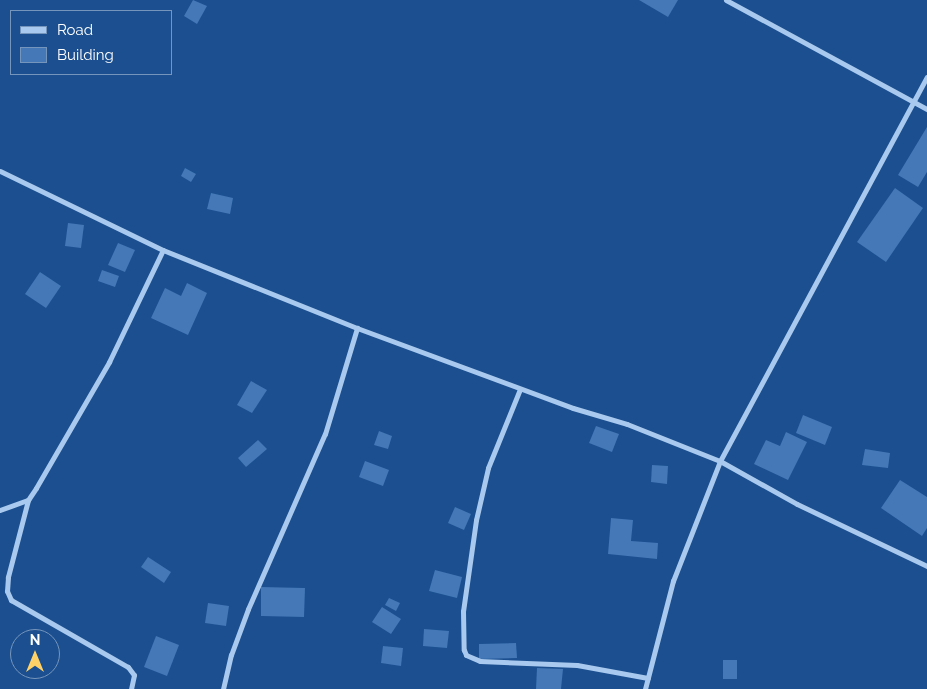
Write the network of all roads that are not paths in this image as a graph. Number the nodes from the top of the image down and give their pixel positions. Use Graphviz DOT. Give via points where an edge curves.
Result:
graph roads {
  1 [pos="726,0"];
  2 [pos="927,77"];
  3 [pos="913,100"];
  4 [pos="927,108"];
  5 [pos="0,170"];
  6 [pos="163,250"];
  7 [pos="357,328"];
  8 [pos="520,389"];
  9 [pos="720,461"];
  10 [pos="28,500"];
  11 [pos="0,510"];
  12 [pos="927,566"];
  13 [pos="648,678"];
  14 [pos="130,689"];
  15 [pos="223,689"];
  16 [pos="645,689"];
  1 -- 3 [label="street"];
  2 -- 3 [label="street"];
  3 -- 4 [label="street"];
  3 -- 9 [label="street"];
  5 -- 6 [label="street"];
  6 -- 7 [label="street"];
  6 -- 10 [label="street" via="105,370"];
  7 -- 8 [label="street"];
  7 -- 15 [label="street" via="325,434 248,609 231,655"];
  8 -- 9 [label="street" via="627,424"];
  8 -- 13 [label="street" via="488,468 478,512 464,602 466,655 480,661 577,665"];
  9 -- 12 [label="street" via="797,504"];
  9 -- 13 [label="street" via="673,581"];
  10 -- 11 [label="street"];
  10 -- 14 [label="street" via="8,577 7,591 11,600 128,667 134,675"];
  13 -- 16 [label="street"];
}
